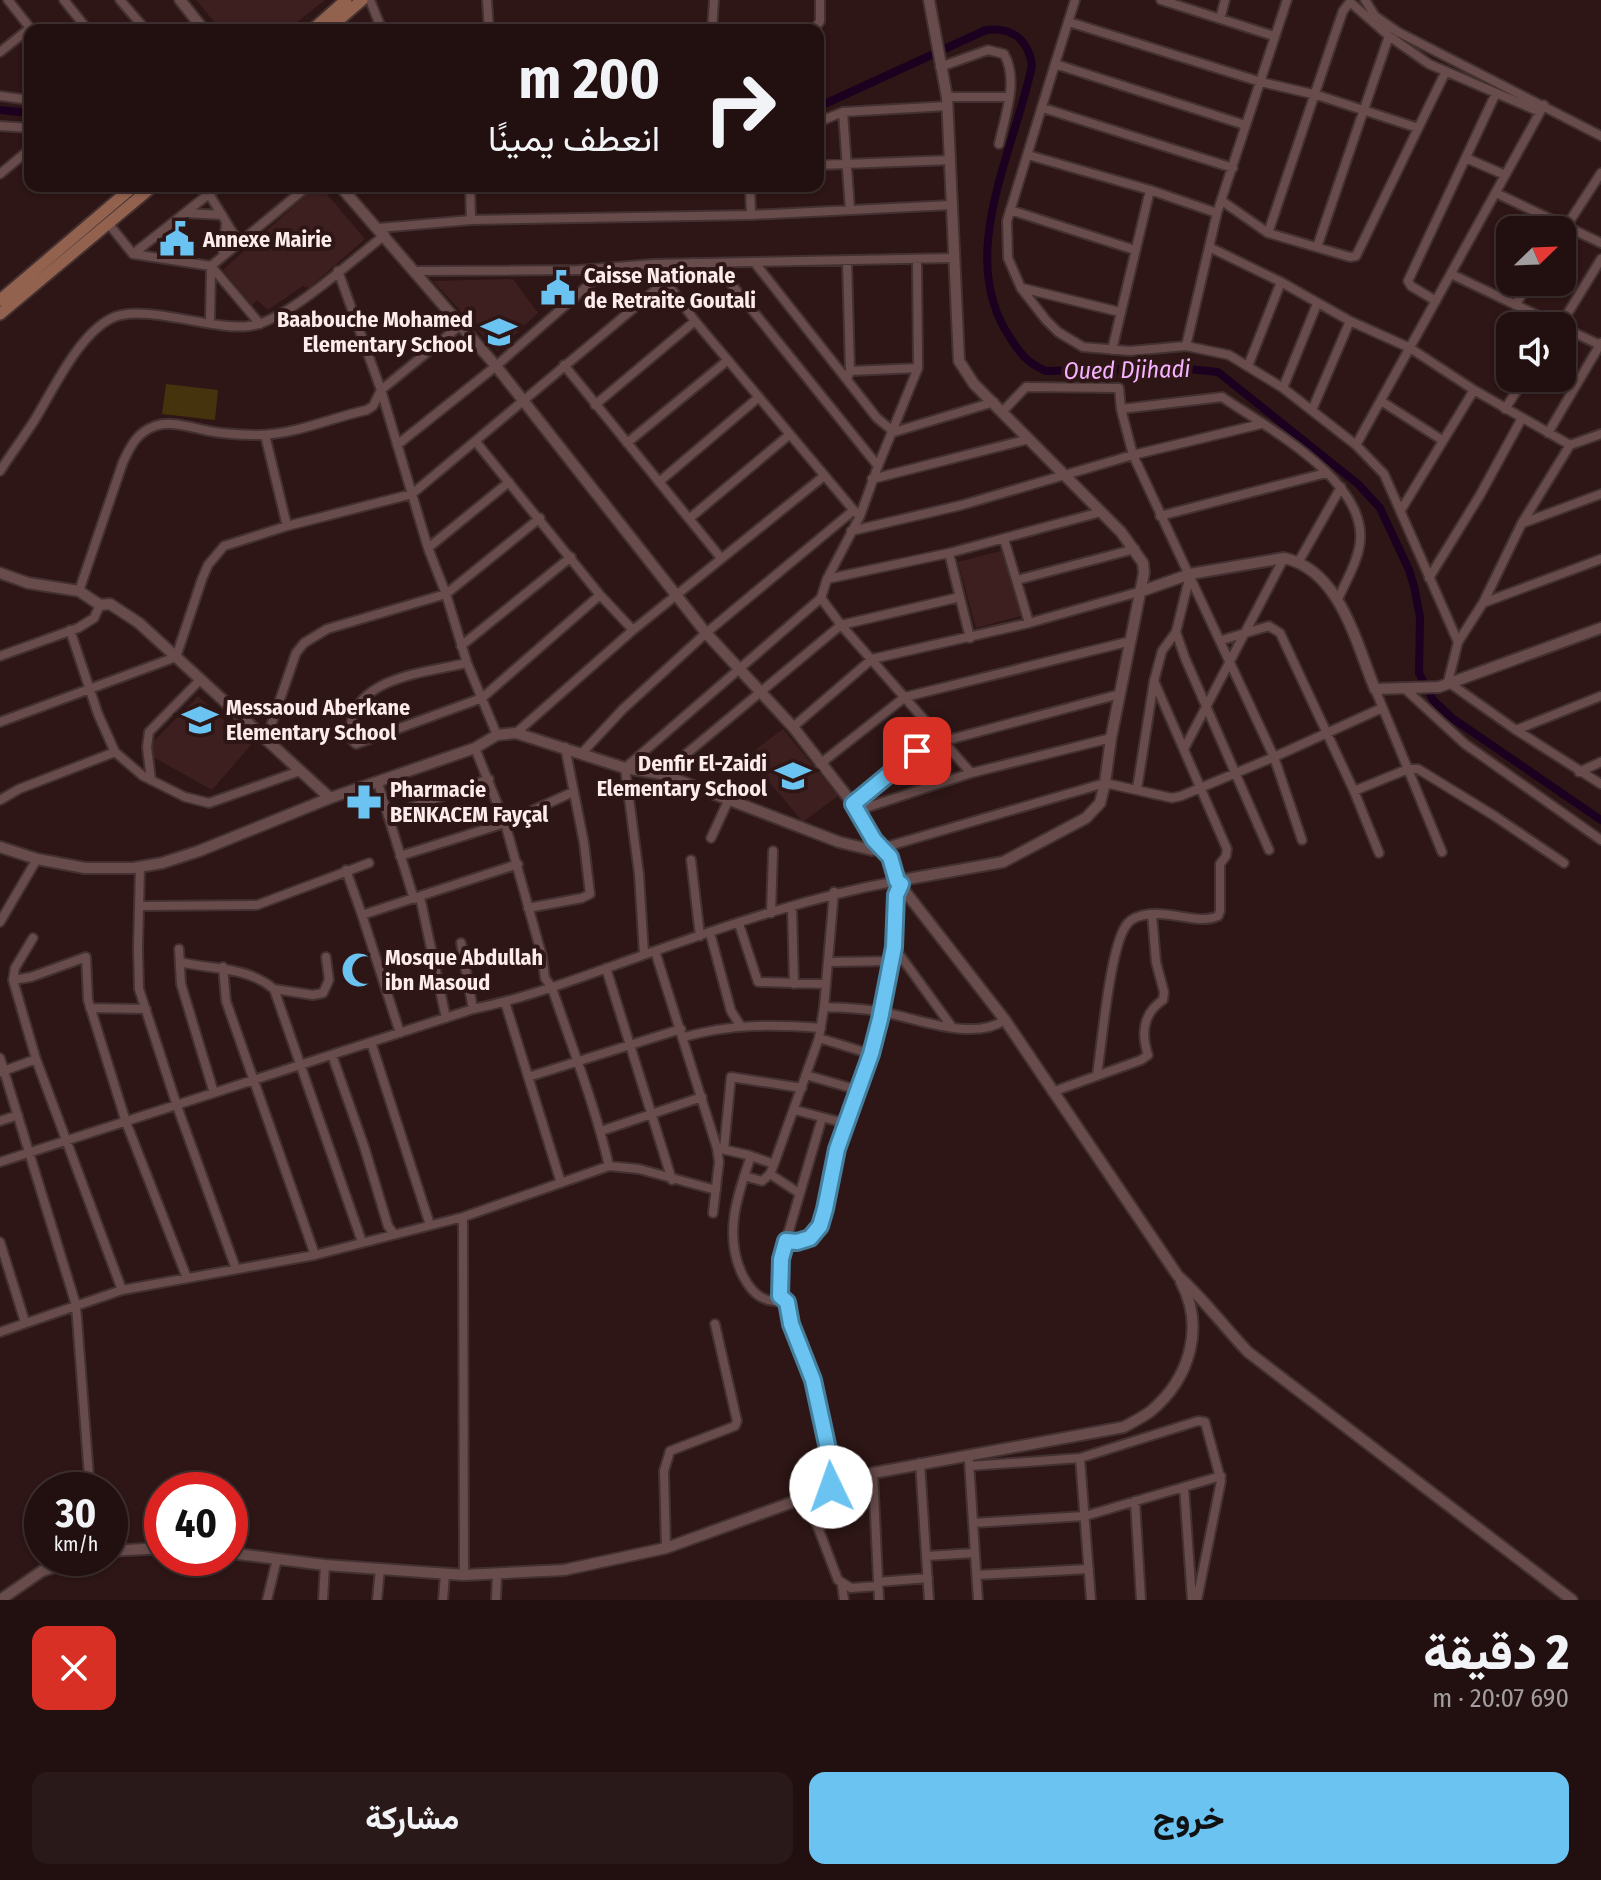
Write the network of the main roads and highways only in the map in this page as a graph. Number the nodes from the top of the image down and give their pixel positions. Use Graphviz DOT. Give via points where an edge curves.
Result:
graph roads {
  1 [pos="346,0"];
  2 [pos="362,0"];
  3 [pos="319,24"];
  4 [pos="334,24"];
  5 [pos="127,192"];
  6 [pos="146,192"];
  7 [pos="0,300"];
  8 [pos="0,314"];
  1 -- 3 [label="main road"];
  2 -- 4 [label="main road"];
  5 -- 7 [label="main road"];
  6 -- 8 [label="main road"];
}
